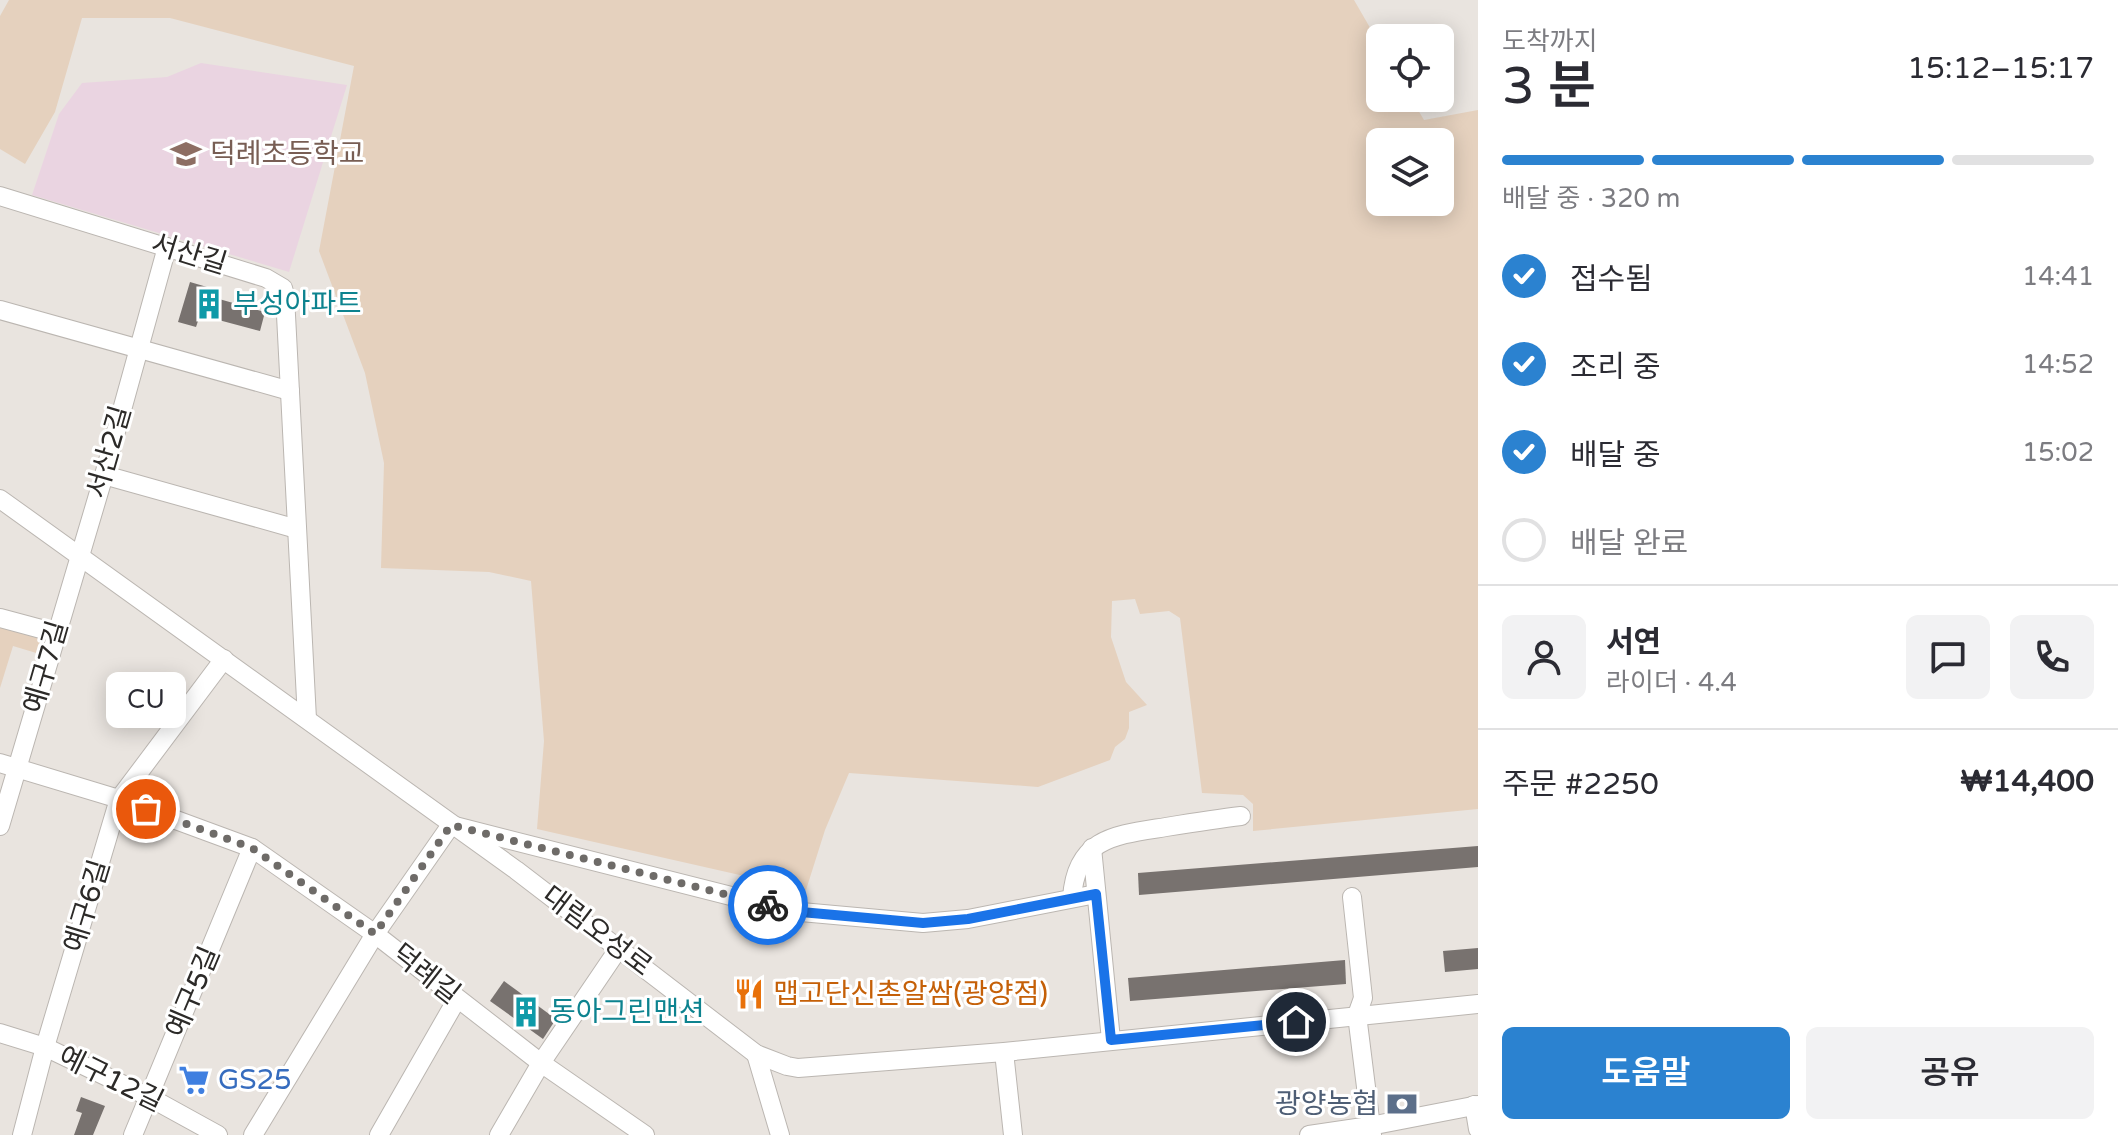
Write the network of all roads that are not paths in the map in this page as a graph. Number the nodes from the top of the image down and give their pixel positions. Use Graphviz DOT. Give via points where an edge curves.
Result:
graph roads {
  1 [pos="0,196"];
  2 [pos="167,247"];
  3 [pos="0,310"];
  4 [pos="138,349"];
  5 [pos="290,391"];
  6 [pos="104,475"];
  7 [pos="0,499"];
  8 [pos="297,529"];
  9 [pos="79,555"];
  10 [pos="0,618"];
  11 [pos="56,633"];
  12 [pos="224,659"];
  13 [pos="307,719"];
  14 [pos="8,765"];
  15 [pos="119,799"];
  16 [pos="1241,816"];
  17 [pos="451,825"];
  18 [pos="0,826"];
  19 [pos="252,848"];
  20 [pos="1092,848"];
  21 [pos="1096,894"];
  22 [pos="1352,897"];
  23 [pos="1072,898"];
  24 [pos="375,934"];
  25 [pos="619,948"];
  26 [pos="457,999"];
  27 [pos="1478,1004"];
  28 [pos="1357,1015"];
  29 [pos="0,1033"];
  30 [pos="1111,1040"];
  31 [pos="45,1047"];
  32 [pos="1004,1052"];
  33 [pos="756,1054"];
  34 [pos="541,1063"];
  35 [pos="149,1097"];
  36 [pos="1476,1105"];
  37 [pos="1478,1129"];
  38 [pos="1371,1131"];
  39 [pos="635,1133"];
  40 [pos="22,1135"];
  41 [pos="133,1135"];
  42 [pos="218,1135"];
  43 [pos="253,1135"];
  44 [pos="379,1135"];
  45 [pos="499,1135"];
  46 [pos="780,1135"];
  47 [pos="1013,1135"];
  48 [pos="1309,1135"];
  1 -- 2 [label="street, 서산길"];
  2 -- 4 [label="street, 서산2길"];
  2 -- 5 [label="street, 서산길" via="283,288"];
  3 -- 4 [label="street"];
  4 -- 5 [label="street"];
  4 -- 6 [label="street, 서산2길"];
  5 -- 8 [label="street, 서산길"];
  6 -- 8 [label="street"];
  6 -- 9 [label="street, 서산2길"];
  7 -- 9 [label="street, 대림오성로"];
  8 -- 13 [label="street, 서산길"];
  9 -- 11 [label="street, 예구7길"];
  9 -- 12 [label="street, 대림오성로"];
  10 -- 11 [label="street"];
  11 -- 14 [label="street, 예구7길"];
  12 -- 13 [label="street, 대림오성로"];
  12 -- 15 [label="street, 예구6길"];
  13 -- 17 [label="street, 대림오성로"];
  14 -- 15 [label="street, 덕례길"];
  14 -- 18 [label="street, 예구7길"];
  15 -- 19 [label="street, 덕례길"];
  15 -- 31 [label="street, 예구6길"];
  16 -- 20 [label="street" via="1135,832"];
  17 -- 23 [label="street" via="790,911 923,923"];
  17 -- 24 [label="street"];
  17 -- 25 [label="street, 대림오성로"];
  19 -- 24 [label="street, 덕례길"];
  19 -- 35 [label="street, 예구5길"];
  20 -- 21 [label="street"];
  20 -- 23 [label="street" via="1076,870"];
  21 -- 23 [label="street"];
  21 -- 30 [label="street"];
  22 -- 28 [label="street" via="1363,998"];
  24 -- 26 [label="street, 덕례길"];
  24 -- 43 [label="street"];
  25 -- 33 [label="street, 대림오성로"];
  25 -- 34 [label="street"];
  26 -- 34 [label="street, 덕례길"];
  26 -- 44 [label="street"];
  27 -- 28 [label="street, 대림오성로"];
  28 -- 30 [label="street, 대림오성로"];
  28 -- 38 [label="street"];
  29 -- 31 [label="street, 예구12길"];
  30 -- 32 [label="street, 대림오성로"];
  31 -- 35 [label="street, 예구12길"];
  31 -- 40 [label="street, 예구6길"];
  32 -- 33 [label="street, 대림오성로" via="798,1068"];
  32 -- 47 [label="street"];
  33 -- 46 [label="street"];
  34 -- 39 [label="street, 덕례길"];
  34 -- 45 [label="street"];
  35 -- 41 [label="street, 예구5길"];
  35 -- 42 [label="street, 예구12길"];
  36 -- 37 [label="street"];
  36 -- 38 [label="street"];
  38 -- 48 [label="street"];
}
